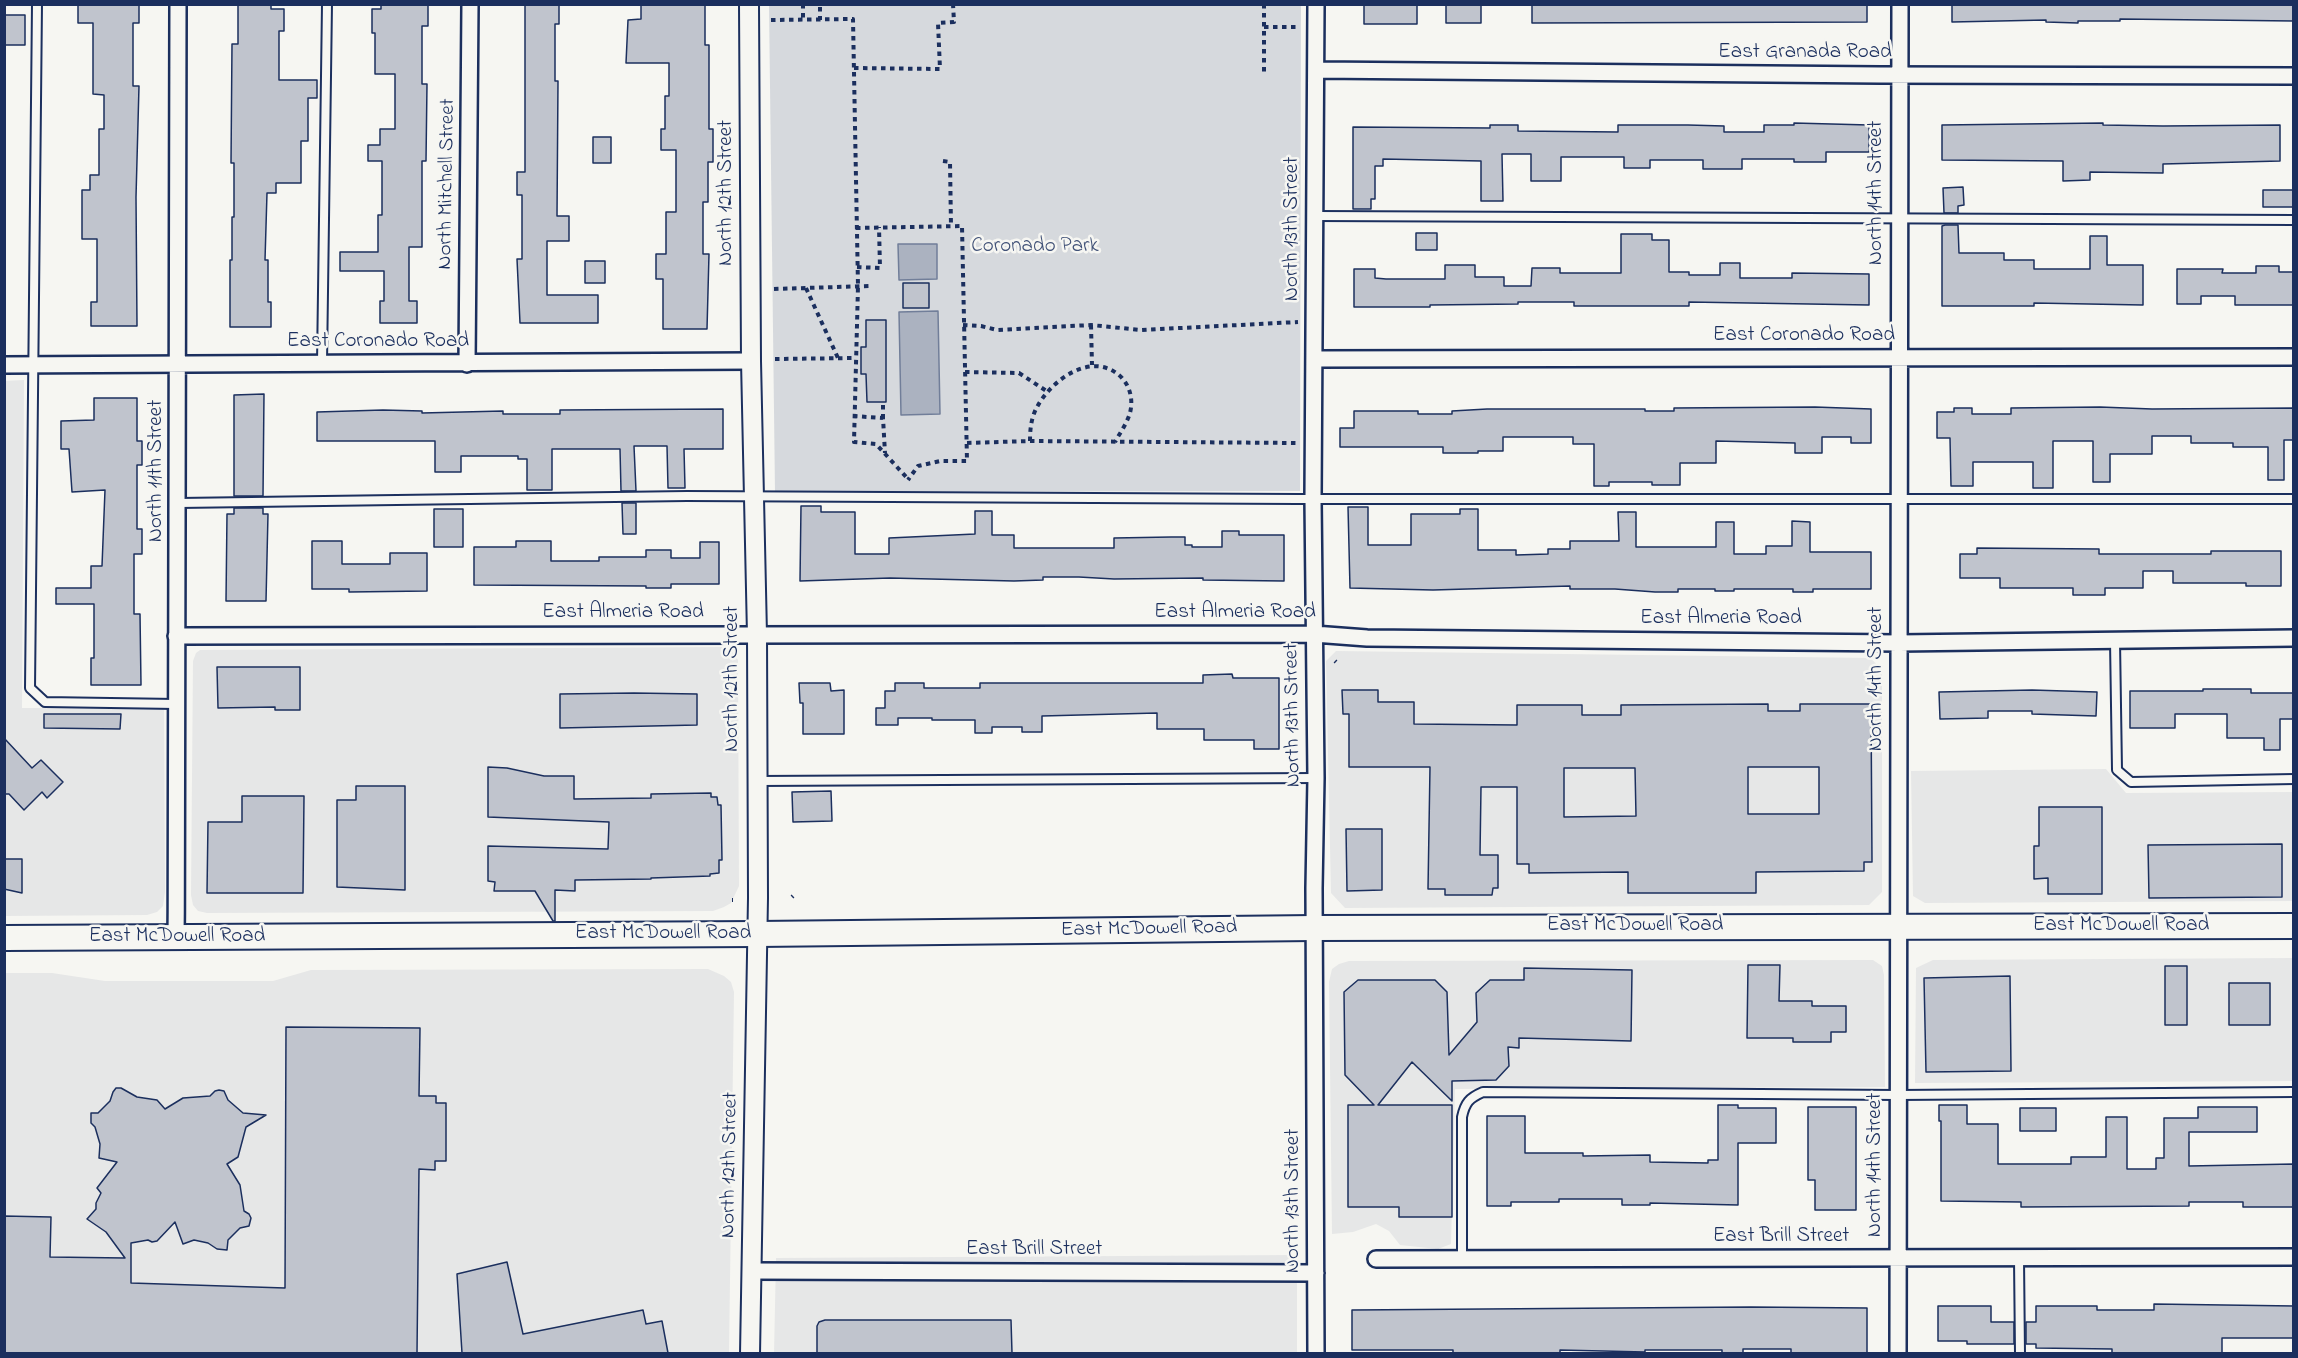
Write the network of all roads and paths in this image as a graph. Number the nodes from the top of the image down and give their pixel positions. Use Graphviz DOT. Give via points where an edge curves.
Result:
graph roads {
  1 [pos="37,4"];
  2 [pos="178,4"];
  3 [pos="327,4"];
  4 [pos="471,4"];
  5 [pos="750,4"];
  6 [pos="803,4"];
  7 [pos="953,4"];
  8 [pos="1264,4"];
  9 [pos="1316,4"];
  10 [pos="1900,4"];
  11 [pos="820,7"];
  12 [pos="771,20"];
  13 [pos="804,20"];
  14 [pos="820,20"];
  15 [pos="1264,27"];
  16 [pos="1299,27"];
  17 [pos="854,68"];
  18 [pos="1316,70"];
  19 [pos="1264,74"];
  20 [pos="1900,75"];
  21 [pos="2294,76"];
  22 [pos="943,161"];
  23 [pos="1315,216"];
  24 [pos="1899,218"];
  25 [pos="2294,220"];
  26 [pos="951,226"];
  27 [pos="879,227"];
  28 [pos="856,228"];
  29 [pos="857,267"];
  30 [pos="858,286"];
  31 [pos="869,286"];
  32 [pos="806,288"];
  33 [pos="774,289"];
  34 [pos="1298,322"];
  35 [pos="963,325"];
  36 [pos="1091,326"];
  37 [pos="2294,357"];
  38 [pos="838,358"];
  39 [pos="855,358"];
  40 [pos="1899,358"];
  41 [pos="1314,359"];
  42 [pos="775,360"];
  43 [pos="751,361"];
  44 [pos="322,363"];
  45 [pos="179,364"];
  46 [pos="467,364"];
  47 [pos="4,365"];
  48 [pos="34,365"];
  49 [pos="1092,365"];
  50 [pos="965,372"];
  51 [pos="1048,392"];
  52 [pos="883,405"];
  53 [pos="853,416"];
  54 [pos="883,417"];
  55 [pos="1030,441"];
  56 [pos="1115,442"];
  57 [pos="967,443"];
  58 [pos="1298,443"];
  59 [pos="885,453"];
  60 [pos="908,479"];
  61 [pos="909,487"];
  62 [pos="753,498"];
  63 [pos="1313,499"];
  64 [pos="2294,499"];
  65 [pos="1899,500"];
  66 [pos="179,503"];
  67 [pos="757,634"];
  68 [pos="1314,634"];
  69 [pos="177,636"];
  70 [pos="2294,638"];
  71 [pos="2115,641"];
  72 [pos="1899,643"];
  73 [pos="176,704"];
  74 [pos="1316,778"];
  75 [pos="2294,780"];
  76 [pos="757,781"];
  77 [pos="2294,926"];
  78 [pos="1898,927"];
  79 [pos="1314,928"];
  80 [pos="758,934"];
  81 [pos="4,938"];
  82 [pos="176,938"];
  83 [pos="2294,1092"];
  84 [pos="1898,1095"];
  85 [pos="2294,1257"];
  86 [pos="1376,1259"];
  87 [pos="1462,1259"];
  88 [pos="1898,1259"];
  89 [pos="2019,1259"];
  90 [pos="752,1271"];
  91 [pos="1316,1273"];
  92 [pos="750,1353"];
  93 [pos="1316,1353"];
  94 [pos="1898,1353"];
  95 [pos="2020,1353"];
  1 -- 48 [label="lane"];
  2 -- 45 [label="street, North 11th Street"];
  3 -- 44 [label="lane"];
  4 -- 46 [label="street, North Mitchell Street"];
  5 -- 43 [label="street, North 12th Street"];
  6 -- 13 [label="path"];
  7 -- 17 [label="path" via="954,22 938,23 940,69"];
  8 -- 15 [label="path"];
  9 -- 18 [label="street, North 13th Street"];
  10 -- 20 [label="street, North 14th Street"];
  11 -- 14 [label="path"];
  12 -- 13 [label="path"];
  13 -- 14 [label="path"];
  14 -- 17 [label="path" via="853,19"];
  15 -- 16 [label="path"];
  15 -- 19 [label="path"];
  17 -- 28 [label="path"];
  18 -- 20 [label="street, East Granada Road"];
  18 -- 23 [label="street, North 13th Street"];
  20 -- 21 [label="street, East Granada Road"];
  20 -- 24 [label="street, North 14th Street"];
  22 -- 26 [label="path" via="950,162"];
  23 -- 24 [label="lane"];
  23 -- 41 [label="street, North 13th Street"];
  24 -- 25 [label="lane"];
  24 -- 40 [label="street, North 14th Street"];
  26 -- 27 [label="path"];
  26 -- 35 [label="path" via="962,226"];
  27 -- 28 [label="path"];
  27 -- 29 [label="path" via="880,268"];
  28 -- 29 [label="path"];
  29 -- 30 [label="path"];
  30 -- 31 [label="path"];
  30 -- 32 [label="path"];
  30 -- 39 [label="path"];
  32 -- 33 [label="path"];
  32 -- 38 [label="path"];
  34 -- 36 [label="path" via="1141,330"];
  35 -- 36 [label="path" via="997,330"];
  35 -- 50 [label="path"];
  36 -- 49 [label="path"];
  37 -- 40 [label="street, East Coronado Road"];
  38 -- 39 [label="path"];
  38 -- 42 [label="path"];
  39 -- 53 [label="path"];
  40 -- 41 [label="street, East Coronado Road"];
  40 -- 65 [label="street, North 14th Street"];
  41 -- 63 [label="street, North 13th Street"];
  43 -- 46 [label="street, East Coronado Road"];
  43 -- 62 [label="street, North 12th Street"];
  44 -- 45 [label="street, East Coronado Road"];
  44 -- 46 [label="street, East Coronado Road"];
  45 -- 48 [label="street, East Coronado Road"];
  45 -- 66 [label="street, North 11th Street"];
  47 -- 48 [label="street, East Coronado Road"];
  48 -- 73 [label="lane" via="30,688 45,702"];
  49 -- 51 [label="path" via="1063,379"];
  49 -- 56 [label="path" via="1108,368 1129,388 1130,411"];
  50 -- 51 [label="path" via="1027,376"];
  50 -- 57 [label="path"];
  51 -- 55 [label="path" via="1033,417"];
  52 -- 54 [label="path"];
  53 -- 54 [label="path"];
  53 -- 59 [label="path" via="854,442 876,444"];
  54 -- 59 [label="path"];
  55 -- 56 [label="path"];
  55 -- 57 [label="path"];
  56 -- 58 [label="path"];
  57 -- 60 [label="path" via="967,461 918,466"];
  59 -- 60 [label="path"];
  60 -- 61 [label="path"];
  62 -- 63 [label="lane"];
  62 -- 66 [label="lane"];
  62 -- 67 [label="street, North 12th Street"];
  63 -- 65 [label="lane"];
  63 -- 68 [label="street, North 13th Street"];
  64 -- 65 [label="lane"];
  65 -- 72 [label="street, North 14th Street"];
  66 -- 69 [label="street, North 11th Street"];
  67 -- 68 [label="street, East Almeria Road"];
  67 -- 69 [label="street, East Almeria Road"];
  67 -- 76 [label="street, North 12th Street"];
  68 -- 72 [label="street, East Almeria Road" via="1367,638"];
  68 -- 74 [label="street, North 13th Street"];
  69 -- 73 [label="street, North 11th Street"];
  70 -- 71 [label="street, East Almeria Road"];
  71 -- 72 [label="street, East Almeria Road"];
  71 -- 75 [label="lane" via="2117,770 2132,782"];
  72 -- 78 [label="street, North 14th Street"];
  73 -- 82 [label="street, North 11th Street"];
  74 -- 76 [label="lane"];
  74 -- 79 [label="street, North 13th Street"];
  76 -- 80 [label="street, North 12th Street"];
  77 -- 78 [label="main road, East McDowell Road"];
  78 -- 79 [label="main road, East McDowell Road"];
  78 -- 84 [label="street, North 14th Street"];
  79 -- 80 [label="main road, East McDowell Road"];
  79 -- 91 [label="street, North 13th Street"];
  80 -- 82 [label="main road, East McDowell Road"];
  80 -- 90 [label="street, North 12th Street"];
  81 -- 82 [label="main road, East McDowell Road"];
  83 -- 84 [label="lane"];
  84 -- 87 [label="lane" via="1483,1092 1471,1097 1462,1117"];
  84 -- 88 [label="street, North 14th Street"];
  85 -- 89 [label="street, East Brill Street"];
  86 -- 87 [label="street, East Brill Street"];
  87 -- 88 [label="street, East Brill Street"];
  88 -- 89 [label="street, East Brill Street"];
  88 -- 94 [label="street, North 14th Street"];
  89 -- 95 [label="lane"];
  90 -- 91 [label="street, East Brill Street"];
  90 -- 92 [label="street, North 12th Street"];
  91 -- 93 [label="street, North 13th Street"];
}
